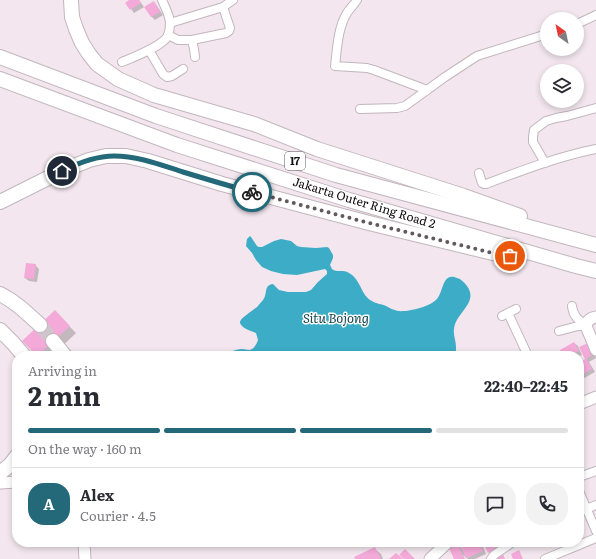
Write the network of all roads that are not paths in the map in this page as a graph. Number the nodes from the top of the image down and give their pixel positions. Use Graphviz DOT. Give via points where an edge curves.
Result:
graph roads {
  1 [pos="71,0"];
  2 [pos="162,0"];
  3 [pos="233,0"];
  4 [pos="357,0"];
  5 [pos="223,7"];
  6 [pos="596,15"];
  7 [pos="584,21"];
  8 [pos="170,23"];
  9 [pos="168,35"];
  10 [pos="540,36"];
  11 [pos="192,40"];
  12 [pos="148,50"];
  13 [pos="195,57"];
  14 [pos="0,58"];
  15 [pos="122,62"];
  16 [pos="183,69"];
  17 [pos="0,79"];
  18 [pos="427,90"];
  19 [pos="596,108"];
  20 [pos="360,109"];
  21 [pos="596,149"];
  22 [pos="545,163"];
  23 [pos="479,173"];
  24 [pos="44,181"];
  25 [pos="0,202"];
  26 [pos="0,209"];
  27 [pos="596,244"];
  28 [pos="576,266"];
  29 [pos="596,270"];
  30 [pos="0,294"];
  31 [pos="572,306"];
  32 [pos="516,309"];
  33 [pos="596,317"];
  34 [pos="40,325"];
  35 [pos="586,325"];
  36 [pos="0,330"];
  37 [pos="559,331"];
  38 [pos="53,341"];
  39 [pos="596,350"];
  40 [pos="20,351"];
  41 [pos="61,351"];
  42 [pos="525,351"];
  43 [pos="596,397"];
  44 [pos="584,402"];
  45 [pos="12,462"];
  46 [pos="596,471"];
  47 [pos="0,473"];
  48 [pos="584,475"];
  49 [pos="12,482"];
  50 [pos="0,483"];
  51 [pos="596,505"];
  52 [pos="584,511"];
  53 [pos="584,513"];
  54 [pos="596,531"];
  55 [pos="596,538"];
  56 [pos="584,543"];
  57 [pos="84,547"];
  58 [pos="443,547"];
  59 [pos="506,547"];
  60 [pos="574,547"];
  61 [pos="85,559"];
  62 [pos="430,559"];
  63 [pos="491,559"];
  64 [pos="545,559"];
  1 -- 27 [label="highway" via="72,17 82,43 97,64 118,79 154,95 254,124 317,149 464,196"];
  2 -- 8 [label="street"];
  3 -- 5 [label="street"];
  4 -- 18 [label="street" via="343,21 335,66 367,68"];
  5 -- 8 [label="street"];
  5 -- 11 [label="street" via="229,31"];
  6 -- 7 [label="street"];
  8 -- 9 [label="street"];
  9 -- 11 [label="street" via="178,40"];
  9 -- 12 [label="street"];
  10 -- 18 [label="street" via="477,56"];
  11 -- 13 [label="street"];
  12 -- 15 [label="street"];
  12 -- 16 [label="street" via="167,77"];
  14 -- 27 [label="highway, Jakarta Outer Ring Road 2 / 17" via="156,116 336,175"];
  17 -- 28 [label="highway, Jakarta Outer Ring Road 2 / 17" via="177,145 349,200"];
  18 -- 20 [label="street" via="405,106"];
  19 -- 22 [label="street" via="546,121 534,130 532,137"];
  21 -- 22 [label="street"];
  22 -- 23 [label="street" via="486,184 482,183"];
  24 -- 25 [label="highway"];
  24 -- 26 [label="highway"];
  24 -- 28 [label="highway" via="89,160 126,156 369,223 497,254"];
  28 -- 29 [label="highway, Jakarta Outer Ring Road 2 / 17"];
  30 -- 34 [label="highway" via="21,307"];
  31 -- 35 [label="street" via="576,316"];
  32 -- 42 [label="street" via="505,314"];
  33 -- 35 [label="street" via="588,320"];
  35 -- 37 [label="street"];
  35 -- 39 [label="street"];
  36 -- 40 [label="highway"];
  38 -- 41 [label="highway"];
  43 -- 44 [label="street"];
  45 -- 47 [label="highway"];
  46 -- 48 [label="street"];
  49 -- 50 [label="street"];
  51 -- 52 [label="street"];
  53 -- 54 [label="street"];
  55 -- 56 [label="street"];
  57 -- 61 [label="street"];
  58 -- 62 [label="street"];
  59 -- 63 [label="street"];
  60 -- 64 [label="street"];
}
